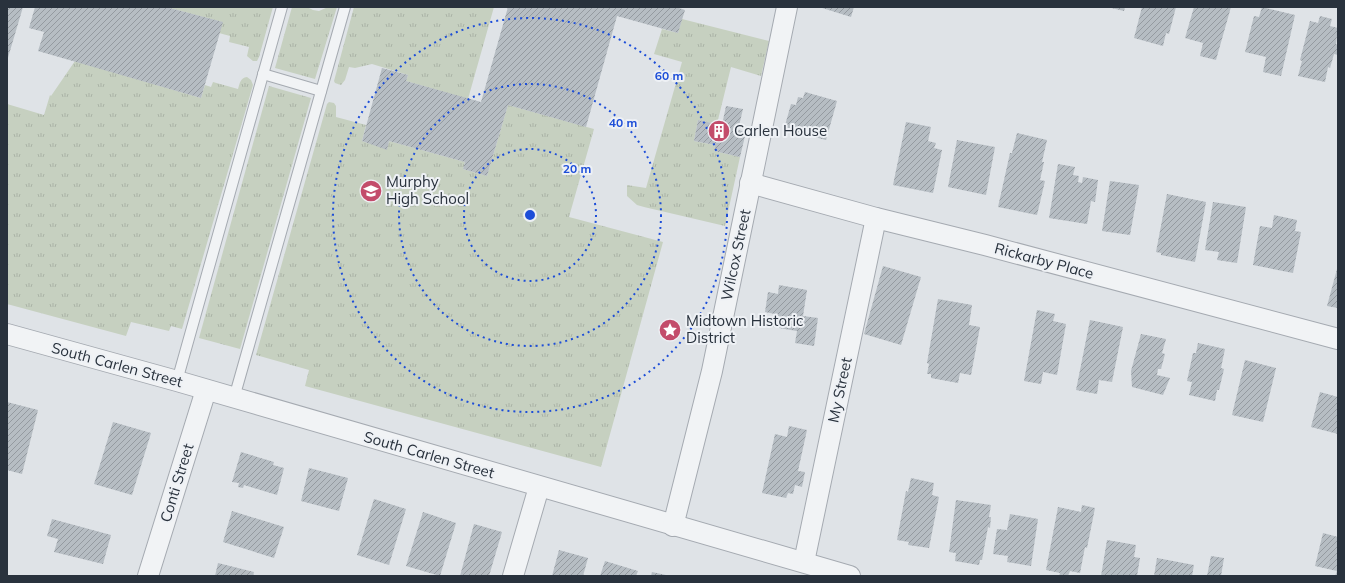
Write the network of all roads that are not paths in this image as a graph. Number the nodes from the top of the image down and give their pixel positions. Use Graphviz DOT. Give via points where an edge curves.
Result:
graph roads {
  1 [pos="282,7"];
  2 [pos="344,7"];
  3 [pos="787,7"];
  4 [pos="263,74"];
  5 [pos="321,91"];
  6 [pos="750,183"];
  7 [pos="876,218"];
  8 [pos="7,334"];
  9 [pos="1338,339"];
  10 [pos="177,381"];
  11 [pos="206,390"];
  12 [pos="234,398"];
  13 [pos="539,486"];
  14 [pos="673,526"];
  15 [pos="804,562"];
  16 [pos="148,576"];
  17 [pos="512,576"];
  18 [pos="850,576"];
  1 -- 4 [label="lane"];
  2 -- 5 [label="lane"];
  3 -- 6 [label="street, Wilcox Street"];
  4 -- 5 [label="lane"];
  4 -- 10 [label="lane"];
  5 -- 12 [label="lane"];
  6 -- 7 [label="street, Rickarby Place"];
  6 -- 14 [label="street, Wilcox Street" via="712,371"];
  7 -- 9 [label="street, Rickarby Place"];
  7 -- 15 [label="street, My Street"];
  8 -- 10 [label="street, South Carlen Street"];
  10 -- 11 [label="street, South Carlen Street"];
  11 -- 12 [label="street, South Carlen Street"];
  11 -- 16 [label="street, Conti Street"];
  12 -- 13 [label="street, South Carlen Street"];
  13 -- 14 [label="street, South Carlen Street"];
  13 -- 17 [label="street"];
  14 -- 15 [label="street, South Carlen Street"];
  15 -- 18 [label="street, South Carlen Street"];
}
